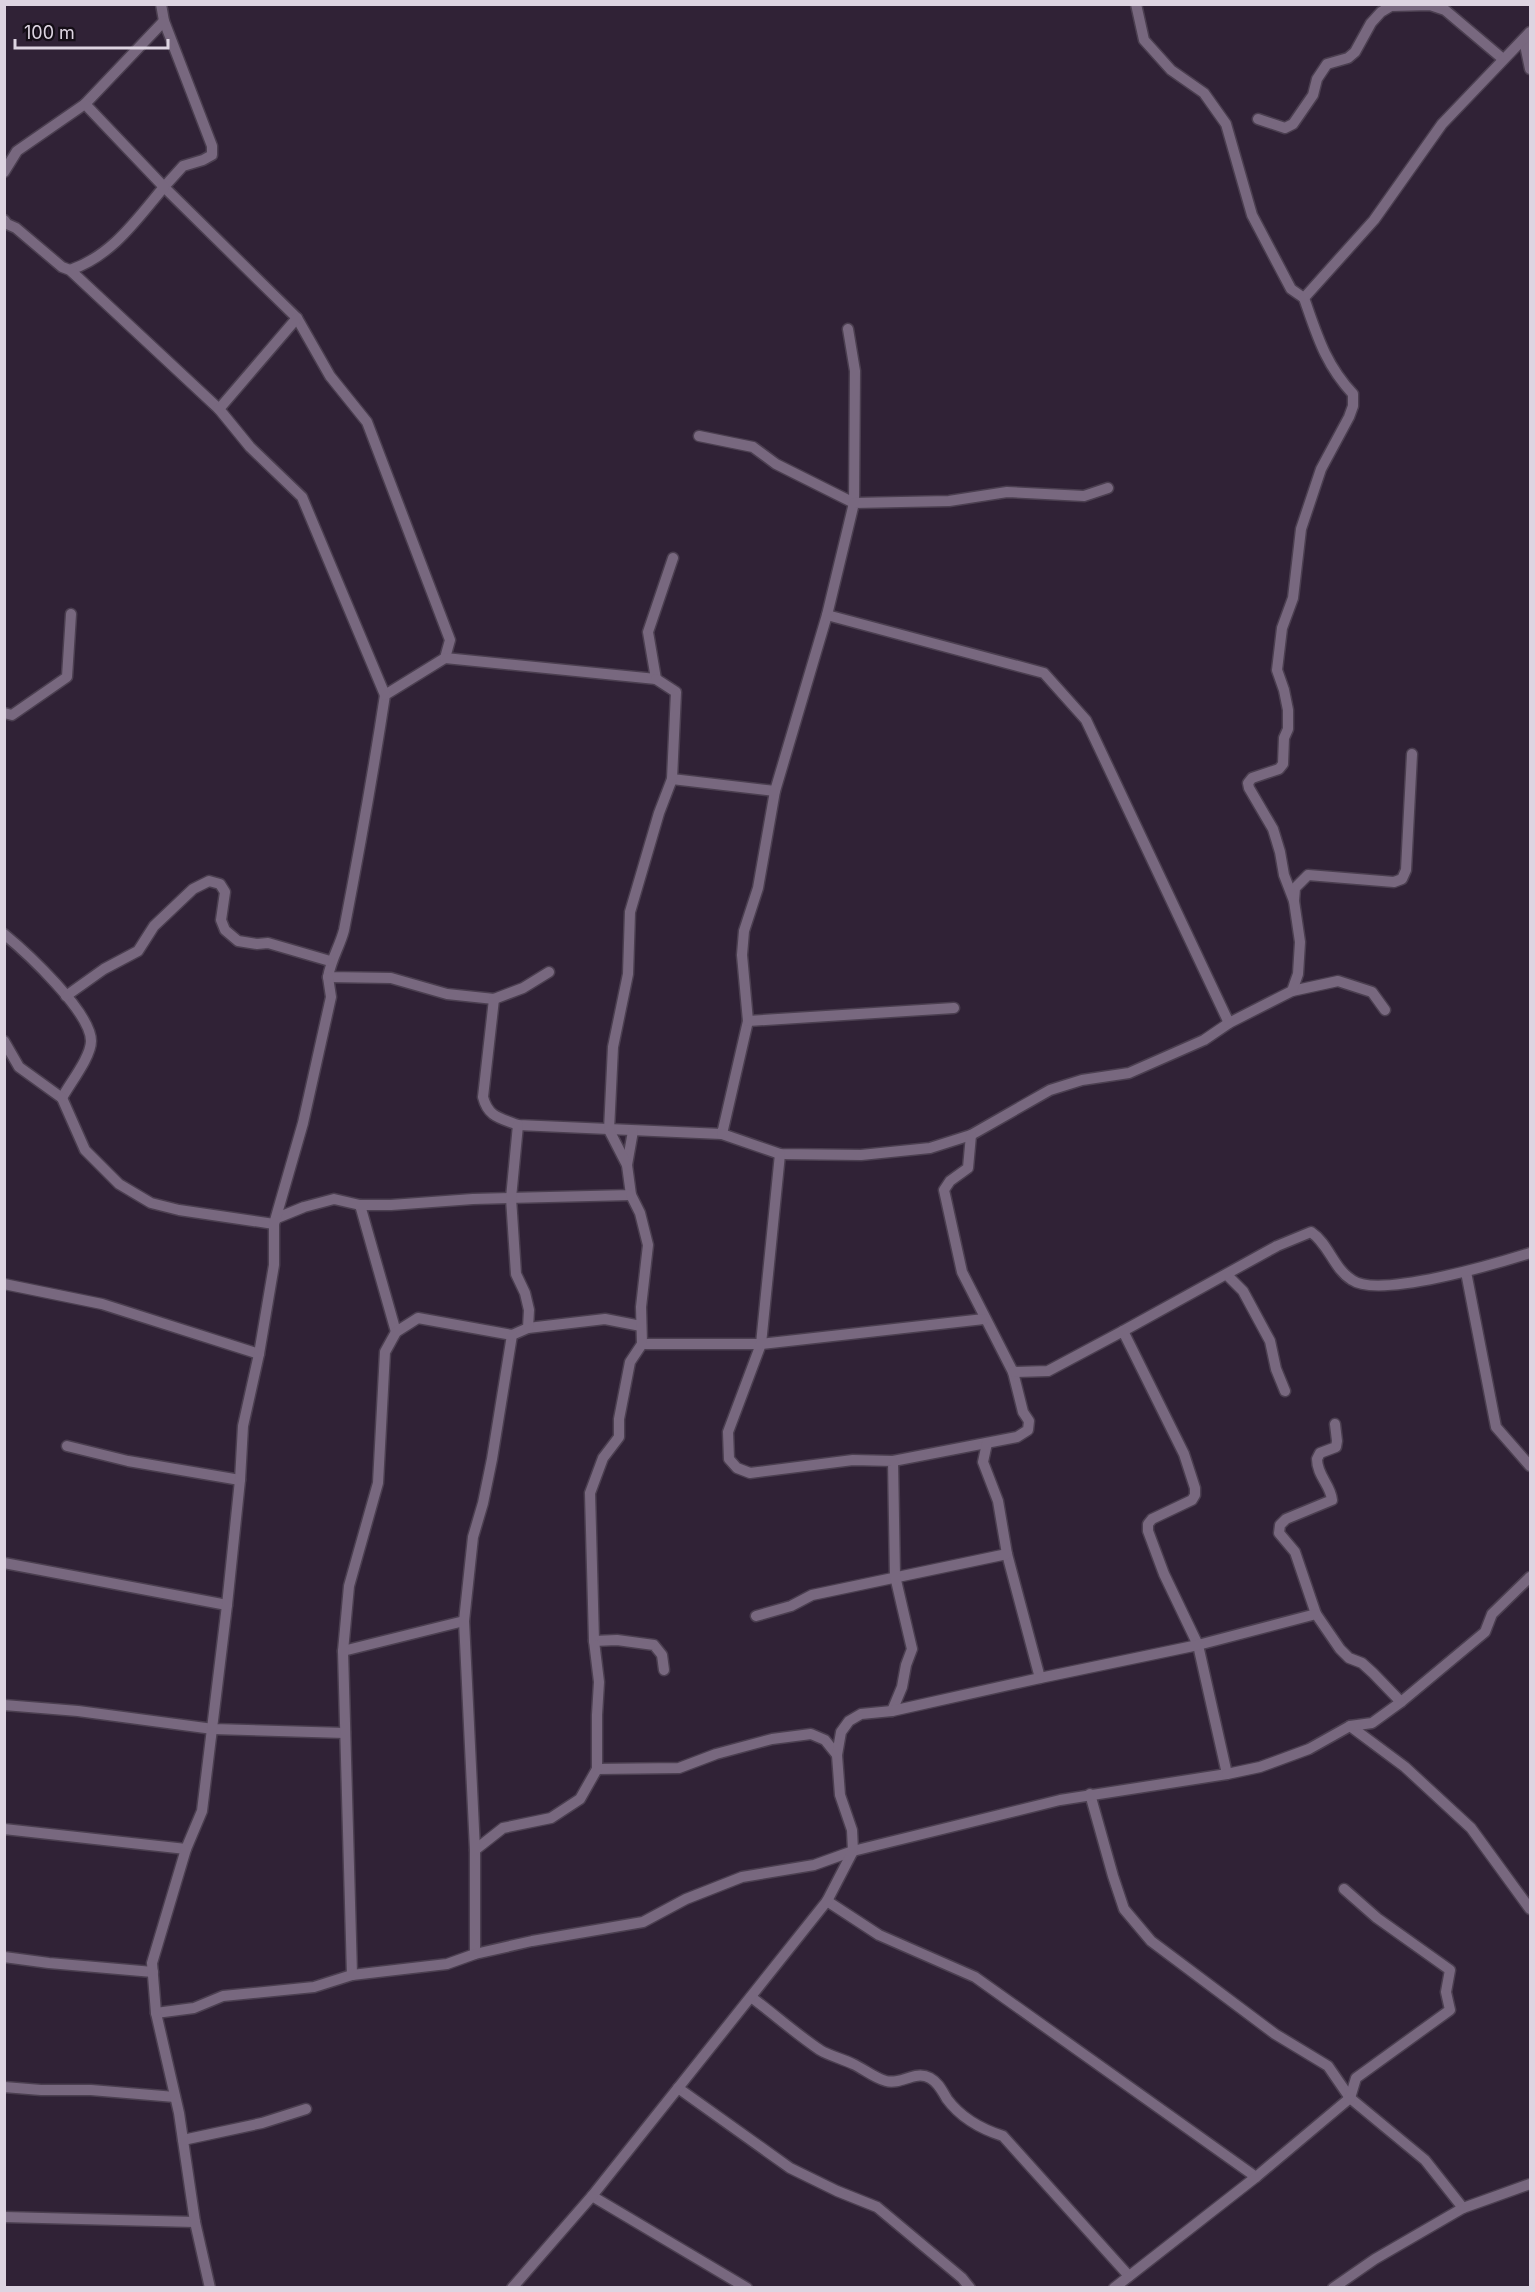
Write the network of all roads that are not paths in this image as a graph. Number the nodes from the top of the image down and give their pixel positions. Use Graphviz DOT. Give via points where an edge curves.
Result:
graph roads {
  1 [pos="161,4"];
  2 [pos="1137,4"];
  3 [pos="164,21"];
  4 [pos="1527,36"];
  5 [pos="1503,59"];
  6 [pos="1530,69"];
  7 [pos="85,104"];
  8 [pos="1258,119"];
  9 [pos="17,151"];
  10 [pos="4,153"];
  11 [pos="4,172"];
  12 [pos="164,187"];
  13 [pos="4,220"];
  14 [pos="70,270"];
  15 [pos="1304,298"];
  16 [pos="297,318"];
  17 [pos="848,329"];
  18 [pos="219,409"];
  19 [pos="699,436"];
  20 [pos="1108,489"];
  21 [pos="854,503"];
  22 [pos="673,558"];
  23 [pos="71,614"];
  24 [pos="827,615"];
  25 [pos="446,658"];
  26 [pos="656,679"];
  27 [pos="385,695"];
  28 [pos="4,714"];
  29 [pos="1412,754"];
  30 [pos="672,779"];
  31 [pos="775,790"];
  32 [pos="1294,901"];
  33 [pos="4,934"];
  34 [pos="330,961"];
  35 [pos="549,972"];
  36 [pos="328,977"];
  37 [pos="1292,991"];
  38 [pos="66,996"];
  39 [pos="494,999"];
  40 [pos="954,1008"];
  41 [pos="1385,1010"];
  42 [pos="748,1022"];
  43 [pos="1229,1023"];
  44 [pos="4,1041"];
  45 [pos="62,1098"];
  46 [pos="518,1125"];
  47 [pos="609,1130"];
  48 [pos="633,1131"];
  49 [pos="722,1134"];
  50 [pos="971,1135"];
  51 [pos="780,1154"];
  52 [pos="627,1165"];
  53 [pos="631,1195"];
  54 [pos="511,1198"];
  55 [pos="360,1205"];
  56 [pos="275,1221"];
  57 [pos="1530,1253"];
  58 [pos="1466,1272"];
  59 [pos="1227,1275"];
  60 [pos="4,1284"];
  61 [pos="984,1319"];
  62 [pos="641,1326"];
  63 [pos="528,1328"];
  64 [pos="1123,1331"];
  65 [pos="396,1332"];
  66 [pos="512,1335"];
  67 [pos="642,1344"];
  68 [pos="761,1344"];
  69 [pos="259,1354"];
  70 [pos="1013,1372"];
  71 [pos="1285,1391"];
  72 [pos="1335,1424"];
  73 [pos="987,1443"];
  74 [pos="67,1446"];
  75 [pos="893,1461"];
  76 [pos="1530,1466"];
  77 [pos="240,1480"];
  78 [pos="1007,1554"];
  79 [pos="4,1563"];
  80 [pos="895,1576"];
  81 [pos="1530,1577"];
  82 [pos="227,1605"];
  83 [pos="1316,1614"];
  84 [pos="756,1616"];
  85 [pos="464,1621"];
  86 [pos="594,1641"];
  87 [pos="1198,1645"];
  88 [pos="343,1651"];
  89 [pos="663,1670"];
  90 [pos="1040,1678"];
  91 [pos="1401,1702"];
  92 [pos="4,1705"];
  93 [pos="892,1711"];
  94 [pos="1350,1726"];
  95 [pos="213,1729"];
  96 [pos="345,1733"];
  97 [pos="837,1755"];
  98 [pos="597,1769"];
  99 [pos="1227,1774"];
  100 [pos="1090,1794"];
  101 [pos="4,1829"];
  102 [pos="186,1849"];
  103 [pos="475,1850"];
  104 [pos="852,1851"];
  105 [pos="1344,1889"];
  106 [pos="827,1901"];
  107 [pos="1530,1909"];
  108 [pos="475,1954"];
  109 [pos="4,1957"];
  110 [pos="153,1972"];
  111 [pos="352,1975"];
  112 [pos="751,1997"];
  113 [pos="156,2013"];
  114 [pos="4,2086"];
  115 [pos="678,2088"];
  116 [pos="175,2097"];
  117 [pos="1350,2098"];
  118 [pos="306,2109"];
  119 [pos="183,2140"];
  120 [pos="1256,2177"];
  121 [pos="1530,2184"];
  122 [pos="592,2196"];
  123 [pos="1463,2208"];
  124 [pos="4,2217"];
  125 [pos="195,2222"];
  126 [pos="1129,2276"];
  127 [pos="516,2286"];
  128 [pos="210,2288"];
  129 [pos="747,2288"];
  130 [pos="970,2288"];
  131 [pos="1114,2288"];
  132 [pos="1333,2288"];
  1 -- 3 [label="street"];
  2 -- 15 [label="street" via="1144,40 1171,70 1204,93 1226,124 1252,215 1291,289"];
  3 -- 7 [label="street"];
  3 -- 12 [label="street" via="212,146 212,155 183,166"];
  4 -- 5 [label="street"];
  4 -- 6 [label="street"];
  5 -- 8 [label="street" via="1445,10 1430,5 1391,6 1371,23 1355,52 1327,64 1313,95 1293,124 1285,128"];
  5 -- 15 [label="street" via="1442,124 1374,220"];
  7 -- 9 [label="street"];
  7 -- 12 [label="street"];
  9 -- 10 [label="street"];
  9 -- 11 [label="street"];
  12 -- 14 [label="street" via="100,257"];
  12 -- 16 [label="street"];
  13 -- 14 [label="street"];
  14 -- 18 [label="street"];
  15 -- 32 [label="street" via="1325,357 1353,394 1353,406 1321,469 1301,529 1293,598 1282,628 1277,663 1288,710 1283,764 1248,783 1273,829"];
  16 -- 18 [label="street"];
  16 -- 25 [label="street" via="330,376 367,422 450,640"];
  17 -- 21 [label="street" via="855,371"];
  18 -- 27 [label="street" via="250,447 302,497"];
  19 -- 21 [label="street" via="753,447 776,464"];
  20 -- 21 [label="street" via="1084,496 1007,492 949,501"];
  21 -- 24 [label="street"];
  22 -- 26 [label="street" via="648,632"];
  23 -- 28 [label="street" via="67,677 12,715"];
  24 -- 31 [label="street"];
  24 -- 43 [label="street" via="1044,673 1086,720"];
  25 -- 26 [label="street"];
  25 -- 27 [label="street"];
  26 -- 30 [label="street" via="676,692"];
  27 -- 34 [label="street" via="343,934"];
  29 -- 32 [label="street" via="1406,870 1402,879 1394,882 1308,875 1295,888"];
  30 -- 31 [label="street"];
  30 -- 47 [label="street" via="630,912 628,974 613,1047"];
  31 -- 42 [label="street" via="758,888 744,931 742,955"];
  32 -- 37 [label="street" via="1300,942 1298,974"];
  33 -- 38 [label="street"];
  34 -- 36 [label="street"];
  34 -- 38 [label="street" via="268,943 238,941 225,930 221,920 225,892 220,884 209,881 193,889 154,926 138,951"];
  35 -- 39 [label="street"];
  36 -- 39 [label="street" via="391,978 447,994"];
  36 -- 56 [label="street" via="331,997 303,1123"];
  37 -- 41 [label="street" via="1338,981 1372,992"];
  37 -- 43 [label="street"];
  38 -- 45 [label="street" via="91,1039 89,1052"];
  39 -- 46 [label="street" via="483,1097 494,1116"];
  40 -- 42 [label="street"];
  42 -- 49 [label="street"];
  43 -- 50 [label="street" via="1204,1040 1129,1073 1082,1080 1050,1090"];
  44 -- 45 [label="street" via="20,1067"];
  45 -- 56 [label="street" via="84,1150 119,1184 151,1203"];
  46 -- 47 [label="street"];
  46 -- 54 [label="street"];
  47 -- 48 [label="street"];
  47 -- 52 [label="street"];
  48 -- 49 [label="street"];
  48 -- 52 [label="street"];
  49 -- 51 [label="street"];
  50 -- 51 [label="street" via="930,1148 861,1155"];
  50 -- 61 [label="street" via="968,1168 944,1190 962,1272"];
  51 -- 68 [label="street"];
  52 -- 53 [label="street"];
  53 -- 54 [label="street"];
  53 -- 62 [label="street" via="648,1245"];
  54 -- 55 [label="street"];
  54 -- 63 [label="street" via="516,1274 529,1310"];
  55 -- 56 [label="street" via="334,1199"];
  55 -- 65 [label="street"];
  56 -- 69 [label="street" via="274,1265"];
  57 -- 58 [label="street"];
  58 -- 59 [label="street" via="1388,1286 1355,1283 1341,1272 1319,1237 1311,1232 1278,1245"];
  58 -- 76 [label="street" via="1496,1427"];
  59 -- 64 [label="street"];
  59 -- 71 [label="street" via="1244,1291 1270,1341"];
  60 -- 69 [label="street" via="102,1304"];
  61 -- 68 [label="street"];
  61 -- 70 [label="street"];
  62 -- 63 [label="street" via="605,1319"];
  62 -- 67 [label="street"];
  63 -- 66 [label="street"];
  64 -- 70 [label="street" via="1048,1371"];
  64 -- 87 [label="street" via="1184,1454 1195,1488 1192,1500 1152,1519 1148,1531 1164,1575"];
  65 -- 66 [label="street" via="418,1318"];
  65 -- 88 [label="street" via="385,1352 378,1484 349,1586"];
  66 -- 85 [label="street" via="492,1459 473,1537"];
  67 -- 68 [label="street"];
  67 -- 86 [label="street" via="630,1362 619,1437 603,1458 590,1493"];
  68 -- 75 [label="street" via="728,1432 729,1459 737,1468 750,1473 853,1460"];
  69 -- 77 [label="street" via="243,1426"];
  70 -- 73 [label="street" via="1029,1421 1028,1430 1017,1437"];
  72 -- 83 [label="street" via="1336,1447 1320,1453 1317,1459 1332,1500 1286,1519 1279,1533 1295,1552"];
  73 -- 75 [label="street"];
  73 -- 78 [label="street" via="983,1462 998,1501"];
  74 -- 77 [label="street"];
  75 -- 80 [label="street"];
  77 -- 82 [label="street"];
  78 -- 80 [label="street"];
  78 -- 90 [label="street"];
  79 -- 82 [label="street"];
  80 -- 84 [label="street" via="812,1595"];
  80 -- 93 [label="street" via="912,1649"];
  81 -- 91 [label="street" via="1492,1614 1485,1632"];
  82 -- 95 [label="street"];
  83 -- 87 [label="street"];
  83 -- 91 [label="street" via="1341,1649 1368,1668"];
  85 -- 88 [label="street"];
  85 -- 103 [label="street"];
  86 -- 89 [label="street" via="654,1645 662,1655"];
  86 -- 98 [label="street" via="599,1682"];
  87 -- 90 [label="street"];
  87 -- 99 [label="street"];
  88 -- 96 [label="street"];
  90 -- 93 [label="street"];
  91 -- 94 [label="street" via="1372,1723"];
  92 -- 95 [label="street"];
  93 -- 97 [label="street" via="861,1714 849,1721 841,1732"];
  94 -- 99 [label="street" via="1309,1749"];
  94 -- 107 [label="street" via="1405,1767 1471,1828"];
  95 -- 96 [label="street"];
  95 -- 102 [label="street" via="202,1811"];
  96 -- 111 [label="street"];
  97 -- 98 [label="street" via="825,1740 811,1734 772,1739 679,1767"];
  97 -- 104 [label="street" via="840,1795 852,1830"];
  98 -- 103 [label="street" via="580,1799 551,1818 502,1828"];
  99 -- 100 [label="street"];
  100 -- 104 [label="street"];
  100 -- 117 [label="street" via="1124,1909 1137,1926 1151,1941 1275,2034 1328,2066"];
  101 -- 102 [label="street"];
  102 -- 110 [label="street" via="152,1963"];
  103 -- 108 [label="street"];
  104 -- 106 [label="street"];
  104 -- 108 [label="street" via="814,1865 742,1877 686,1899 643,1922"];
  105 -- 117 [label="street" via="1377,1918 1450,1970 1446,1992 1450,2010 1356,2078"];
  106 -- 112 [label="street"];
  106 -- 120 [label="street" via="879,1935 975,1977"];
  108 -- 111 [label="street" via="447,1964"];
  109 -- 110 [label="street"];
  110 -- 113 [label="street"];
  111 -- 113 [label="street" via="314,1987 223,1996 194,2008"];
  112 -- 115 [label="street"];
  112 -- 126 [label="street" via="821,2051 875,2077 897,2082 913,2076 929,2077 968,2120 1003,2136"];
  113 -- 116 [label="street"];
  114 -- 116 [label="street"];
  115 -- 122 [label="street"];
  115 -- 130 [label="street" via="790,2168 877,2207 962,2277"];
  116 -- 119 [label="street"];
  117 -- 120 [label="street"];
  117 -- 123 [label="street" via="1425,2160"];
  118 -- 119 [label="street"];
  119 -- 125 [label="street"];
  120 -- 126 [label="street"];
  121 -- 123 [label="street"];
  122 -- 127 [label="street"];
  122 -- 129 [label="street"];
  123 -- 132 [label="street"];
  124 -- 125 [label="street"];
  125 -- 128 [label="street"];
  126 -- 131 [label="street"];
}
